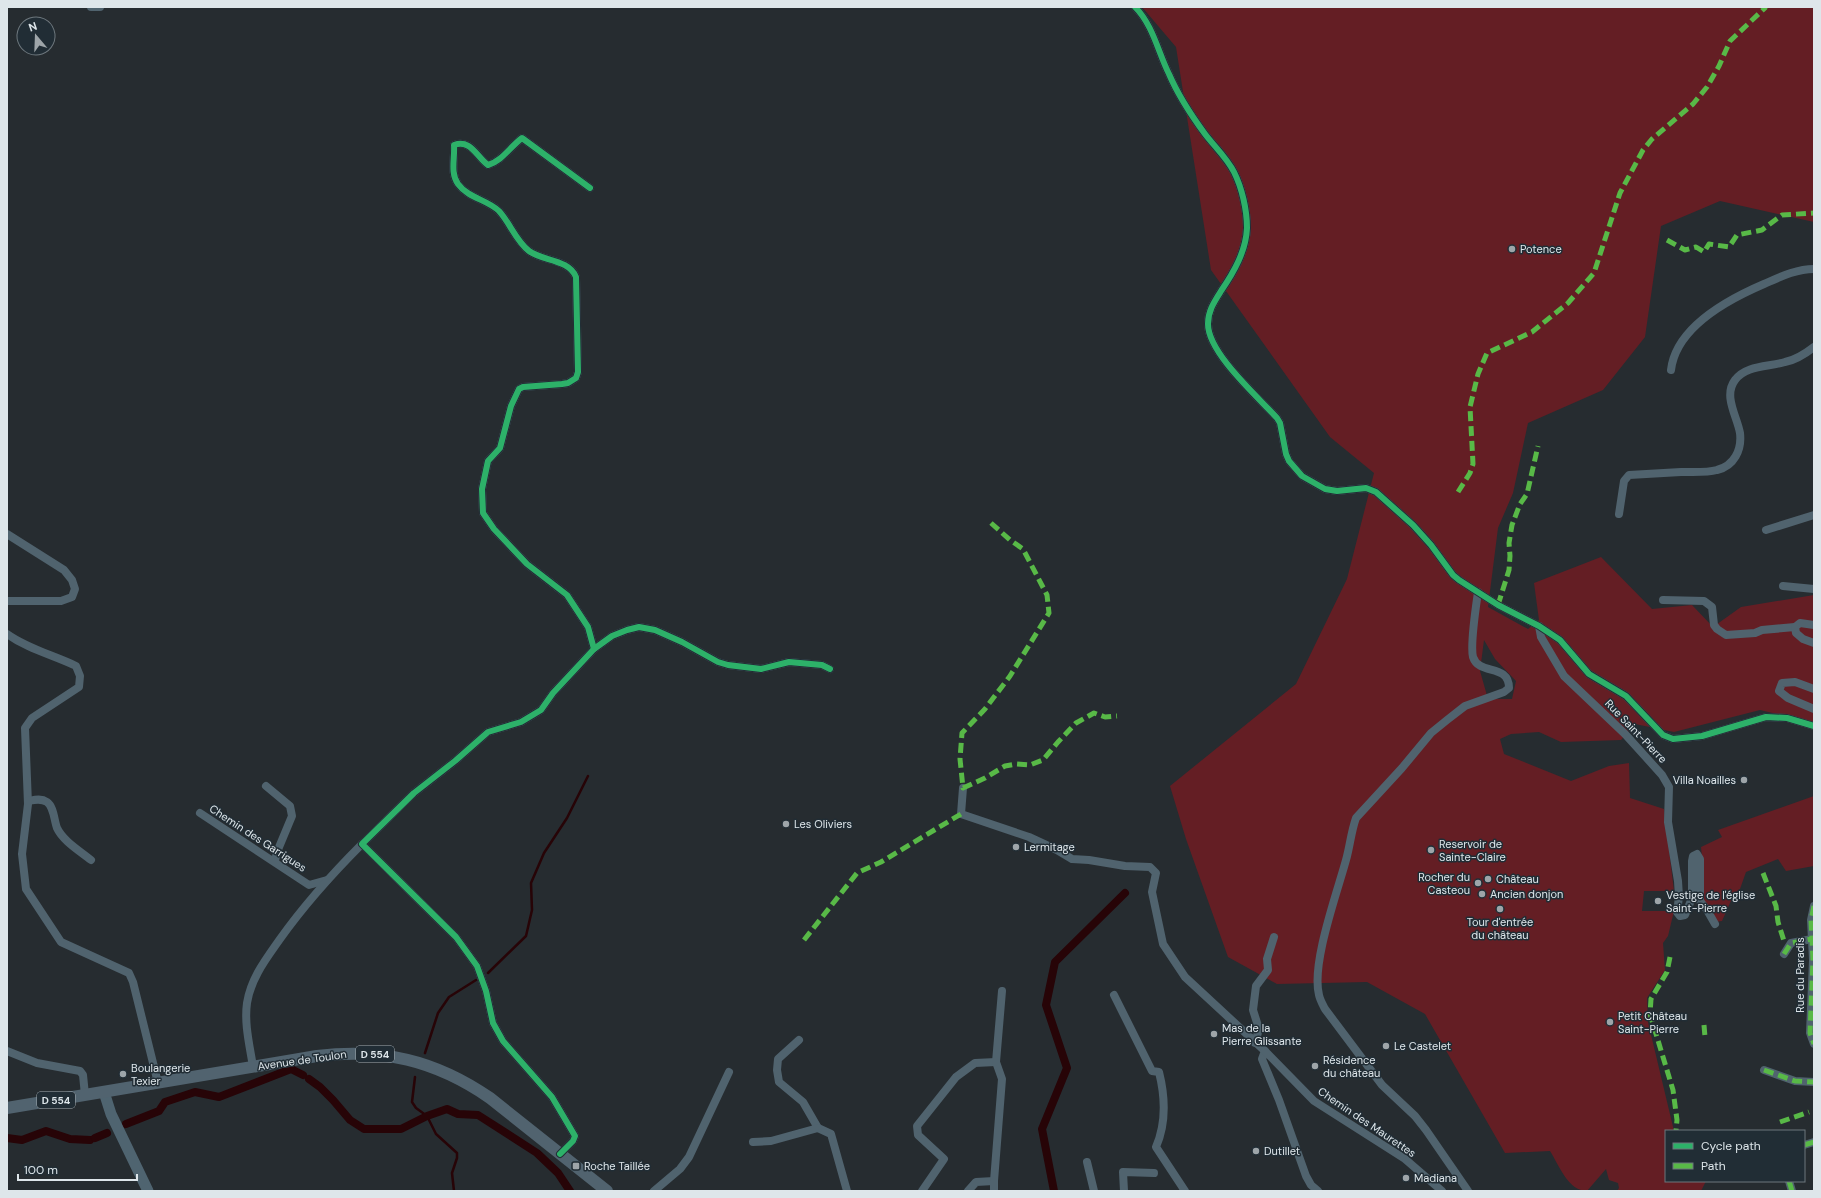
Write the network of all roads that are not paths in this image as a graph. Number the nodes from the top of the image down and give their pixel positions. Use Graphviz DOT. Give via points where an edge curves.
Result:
graph roads {
  1 [pos="92,7"];
  2 [pos="100,7"];
  3 [pos="1136,7"];
  4 [pos="590,188"];
  5 [pos="1814,269"];
  6 [pos="1814,347"];
  7 [pos="1671,370"];
  8 [pos="1619,514"];
  9 [pos="1814,515"];
  10 [pos="1766,530"];
  11 [pos="7,534"];
  12 [pos="1783,586"];
  13 [pos="1814,589"];
  14 [pos="1478,592"];
  15 [pos="1663,600"];
  16 [pos="7,601"];
  17 [pos="1814,625"];
  18 [pos="1539,626"];
  19 [pos="1795,627"];
  20 [pos="7,634"];
  21 [pos="1814,643"];
  22 [pos="594,649"];
  23 [pos="830,669"];
  24 [pos="1814,689"];
  25 [pos="1814,709"];
  26 [pos="1814,726"];
  27 [pos="266,786"];
  28 [pos="963,788"];
  29 [pos="28,800"];
  30 [pos="200,813"];
  31 [pos="362,844"];
  32 [pos="91,860"];
  33 [pos="275,862"];
  34 [pos="327,880"];
  35 [pos="1814,906"];
  36 [pos="1715,924"];
  37 [pos="1274,937"];
  38 [pos="1812,939"];
  39 [pos="1784,954"];
  40 [pos="1002,991"];
  41 [pos="1114,995"];
  42 [pos="799,1040"];
  43 [pos="1255,1043"];
  44 [pos="1814,1044"];
  45 [pos="7,1051"];
  46 [pos="1265,1051"];
  47 [pos="996,1062"];
  48 [pos="253,1067"];
  49 [pos="1764,1070"];
  50 [pos="728,1072"];
  51 [pos="1814,1082"];
  52 [pos="158,1083"];
  53 [pos="104,1092"];
  54 [pos="85,1095"];
  55 [pos="7,1108"];
  56 [pos="818,1128"];
  57 [pos="753,1142"];
  58 [pos="560,1154"];
  59 [pos="1087,1162"];
  60 [pos="1154,1173"];
  61 [pos="994,1181"];
  62 [pos="148,1191"];
  63 [pos="607,1191"];
  64 [pos="654,1191"];
  65 [pos="847,1191"];
  66 [pos="922,1191"];
  67 [pos="968,1191"];
  68 [pos="994,1191"];
  69 [pos="1094,1191"];
  70 [pos="1124,1191"];
  71 [pos="1185,1191"];
  72 [pos="1318,1191"];
  73 [pos="1442,1191"];
  74 [pos="1468,1191"];
  1 -- 2 [label="street"];
  3 -- 14 [label="street" via="1155,40 1179,95 1233,171 1245,209 1247,227 1241,253 1209,314 1209,331 1218,350 1242,381 1277,418 1289,461 1302,476 1325,489 1336,491 1366,488 1376,492 1413,525 1452,575"];
  4 -- 22 [label="street" via="522,138 513,144 497,163 488,165 468,145 454,145 455,178 458,185 499,211 528,250 560,264 574,272 576,277 576,378 568,383 520,389 511,406 500,448 488,461 482,500 483,513 494,529 527,564 567,595 588,627"];
  5 -- 7 [label="street" via="1785,275 1744,292 1712,311 1691,331 1672,360"];
  6 -- 8 [label="street" via="1793,360 1752,369 1732,384 1731,399 1740,433 1736,455 1729,466 1709,472 1629,475 1624,481"];
  9 -- 10 [label="street"];
  11 -- 16 [label="street" via="64,570 75,588 72,597 61,601"];
  12 -- 13 [label="street"];
  14 -- 18 [label="street"];
  14 -- 74 [label="street" via="1472,642 1474,657 1478,664 1505,674 1509,688 1465,706 1431,733 1356,818 1322,947 1318,981 1319,996 1325,1009 1382,1085 1426,1130"];
  15 -- 19 [label="street" via="1704,601 1712,607 1714,625 1726,635 1755,634 1762,630"];
  17 -- 19 [label="street" via="1800,623"];
  18 -- 26 [label="street" via="1560,640 1589,674 1626,696 1663,735 1673,739 1702,736 1766,717 1787,718"];
  18 -- 36 [label="street, Rue Saint-Pierre" via="1541,637 1564,676 1625,734 1662,775 1669,787 1668,822 1678,881 1677,912 1680,916 1685,915 1692,898 1692,861 1693,856 1697,854 1700,859 1700,901"];
  19 -- 21 [label="street" via="1796,633 1803,639"];
  20 -- 29 [label="street" via="29,647 76,666 80,676 78,687 32,718 25,728"];
  22 -- 23 [label="street" via="612,636 639,628 669,635 728,665 761,669 789,662 822,665"];
  22 -- 31 [label="street" via="553,693 541,710 520,722 488,732 414,793"];
  24 -- 25 [label="street" via="1795,682 1782,683 1779,691 1788,698"];
  27 -- 33 [label="street" via="292,810"];
  28 -- 43 [label="street, Chemin des Maurettes" via="961,814 1029,838 1072,859 1150,867 1156,873 1152,892 1163,944 1185,977"];
  29 -- 32 [label="street" via="47,802 58,830 66,840"];
  29 -- 52 [label="street" via="22,854 26,889 61,942 129,973"];
  30 -- 33 [label="street, Chemin des Garrigues"];
  31 -- 34 [label="street"];
  31 -- 58 [label="street" via="456,937 477,966 494,1023 503,1041 552,1097 575,1136 574,1141"];
  33 -- 34 [label="street, Chemin des Garrigues" via="309,885"];
  34 -- 48 [label="street" via="261,966 252,986 246,1016"];
  35 -- 38 [label="street, Rue du Paradis" via="1811,920"];
  37 -- 43 [label="street" via="1267,959 1268,970 1256,986 1254,1010 1259,1029"];
  38 -- 39 [label="street" via="1791,943"];
  38 -- 44 [label="street, Rue du Paradis" via="1810,1033"];
  40 -- 47 [label="street"];
  41 -- 71 [label="street" via="1152,1072 1159,1072 1163,1088 1163,1123 1156,1147"];
  42 -- 56 [label="street" via="778,1059 779,1082 803,1102"];
  43 -- 46 [label="street, Chemin des Maurettes"];
  45 -- 54 [label="street" via="37,1063 80,1071 83,1075"];
  46 -- 72 [label="street" via="1262,1059 1306,1176"];
  46 -- 73 [label="street, Chemin des Maurettes" via="1314,1101 1405,1159"];
  47 -- 61 [label="street" via="1002,1079"];
  47 -- 66 [label="street" via="975,1063 956,1077 917,1126 918,1135 944,1159"];
  48 -- 52 [label="main road, Avenue de Toulon / D 554"];
  48 -- 58 [label="main road, Avenue de Toulon / D 554" via="317,1056 361,1053 426,1064 471,1085"];
  49 -- 51 [label="street" via="1796,1081"];
  50 -- 64 [label="street" via="689,1157 680,1169"];
  52 -- 53 [label="main road, Avenue de Toulon / D 554"];
  53 -- 54 [label="main road, Avenue de Toulon / D 554"];
  53 -- 62 [label="street" via="110,1114"];
  54 -- 55 [label="main road, Avenue de Toulon / D 554"];
  56 -- 57 [label="street" via="771,1141"];
  56 -- 65 [label="street" via="830,1134"];
  58 -- 63 [label="main road, Avenue de Toulon / D 554"];
  59 -- 69 [label="street"];
  60 -- 70 [label="street" via="1123,1172"];
  61 -- 67 [label="street" via="976,1182"];
  61 -- 68 [label="street"];
}
